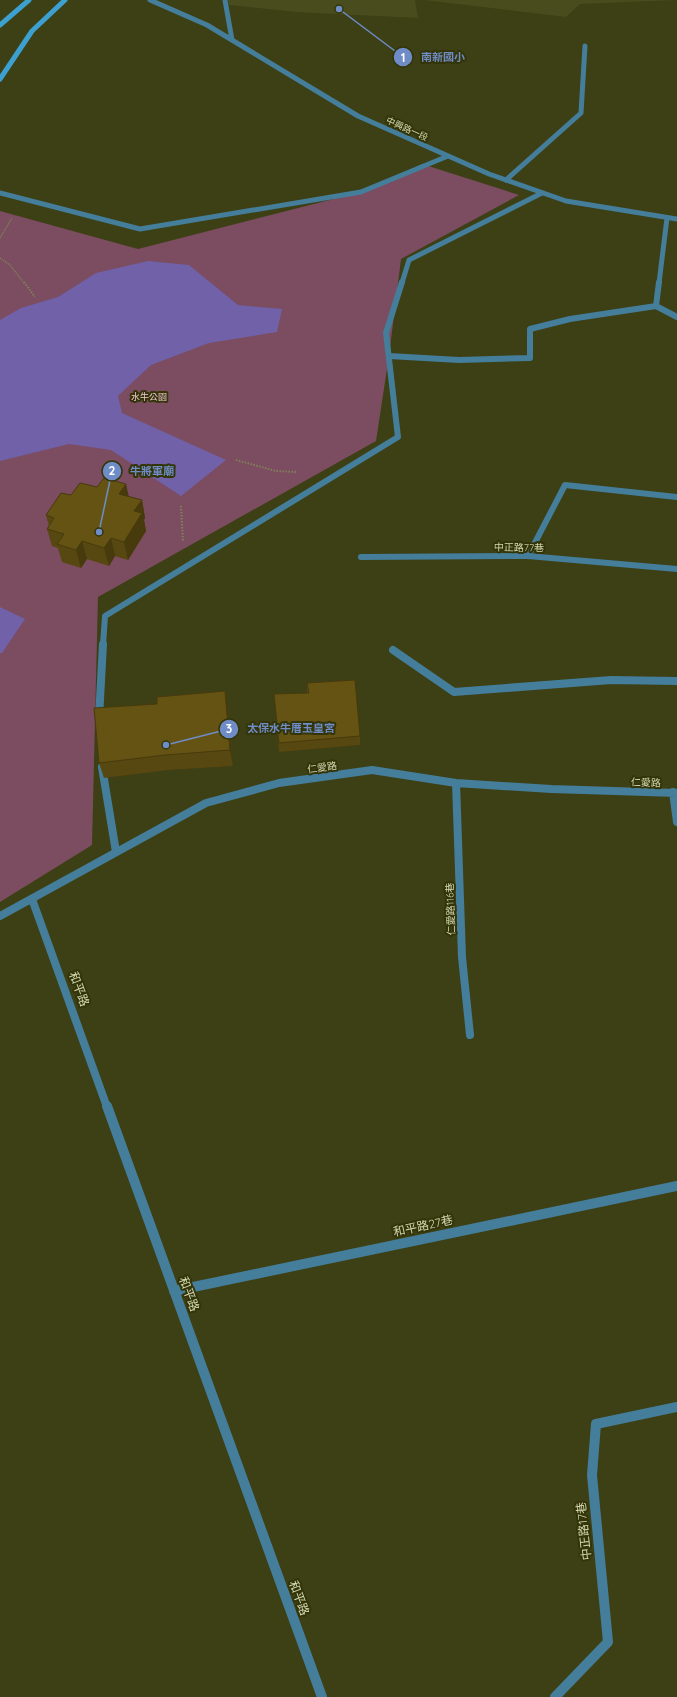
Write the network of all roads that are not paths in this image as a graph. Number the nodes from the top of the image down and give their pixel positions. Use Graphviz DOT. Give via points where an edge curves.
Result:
graph roads {
  1 [pos="29,0"];
  2 [pos="65,0"];
  3 [pos="150,0"];
  4 [pos="225,0"];
  5 [pos="0,25"];
  6 [pos="232,40"];
  7 [pos="585,46"];
  8 [pos="0,79"];
  9 [pos="448,156"];
  10 [pos="506,180"];
  11 [pos="0,193"];
  12 [pos="542,193"];
  13 [pos="667,218"];
  14 [pos="677,219"];
  15 [pos="656,306"];
  16 [pos="677,318"];
  17 [pos="389,356"];
  18 [pos="677,497"];
  19 [pos="528,556"];
  20 [pos="361,557"];
  21 [pos="677,569"];
  22 [pos="392,650"];
  23 [pos="677,681"];
  24 [pos="99,727"];
  25 [pos="100,759"];
  26 [pos="456,783"];
  27 [pos="675,792"];
  28 [pos="677,822"];
  29 [pos="116,852"];
  30 [pos="32,899"];
  31 [pos="0,916"];
  32 [pos="470,1035"];
  33 [pos="677,1186"];
  34 [pos="174,1291"];
  35 [pos="677,1407"];
  36 [pos="322,1697"];
  37 [pos="555,1697"];
  1 -- 5 [label="main road"];
  2 -- 8 [label="main road" via="32,31"];
  3 -- 6 [label="street, 中興路一段" via="207,25"];
  4 -- 6 [label="street"];
  6 -- 9 [label="street, 中興路一段" via="358,116"];
  7 -- 10 [label="street" via="581,113"];
  9 -- 10 [label="street, 中興路一段"];
  9 -- 11 [label="street" via="361,192 140,229"];
  10 -- 12 [label="street, 中興路一段"];
  12 -- 13 [label="street, 中興路一段" via="566,201"];
  12 -- 17 [label="street" via="409,260 386,333"];
  13 -- 14 [label="street, 中興路一段"];
  13 -- 15 [label="street"];
  15 -- 16 [label="street"];
  15 -- 17 [label="street" via="570,319 530,329 530,358 459,360"];
  17 -- 24 [label="street" via="398,437 105,616"];
  18 -- 19 [label="street" via="565,485"];
  19 -- 20 [label="street, 中正路77巷"];
  19 -- 21 [label="street, 中正路77巷"];
  22 -- 23 [label="street" via="454,692 611,680"];
  25 -- 29 [label="street"];
  26 -- 27 [label="street, 仁愛路" via="551,789"];
  26 -- 29 [label="street, 仁愛路" via="372,770 279,783 206,803"];
  26 -- 32 [label="street, 仁愛路116巷" via="462,957"];
  27 -- 28 [label="street"];
  29 -- 30 [label="street, 仁愛路"];
  30 -- 31 [label="street, 仁愛路"];
  30 -- 34 [label="street, 和平路"];
  33 -- 34 [label="street, 和平路27巷"];
  34 -- 36 [label="street, 和平路"];
  35 -- 37 [label="street, 中正路17巷" via="596,1424 592,1475 608,1642"];
}
